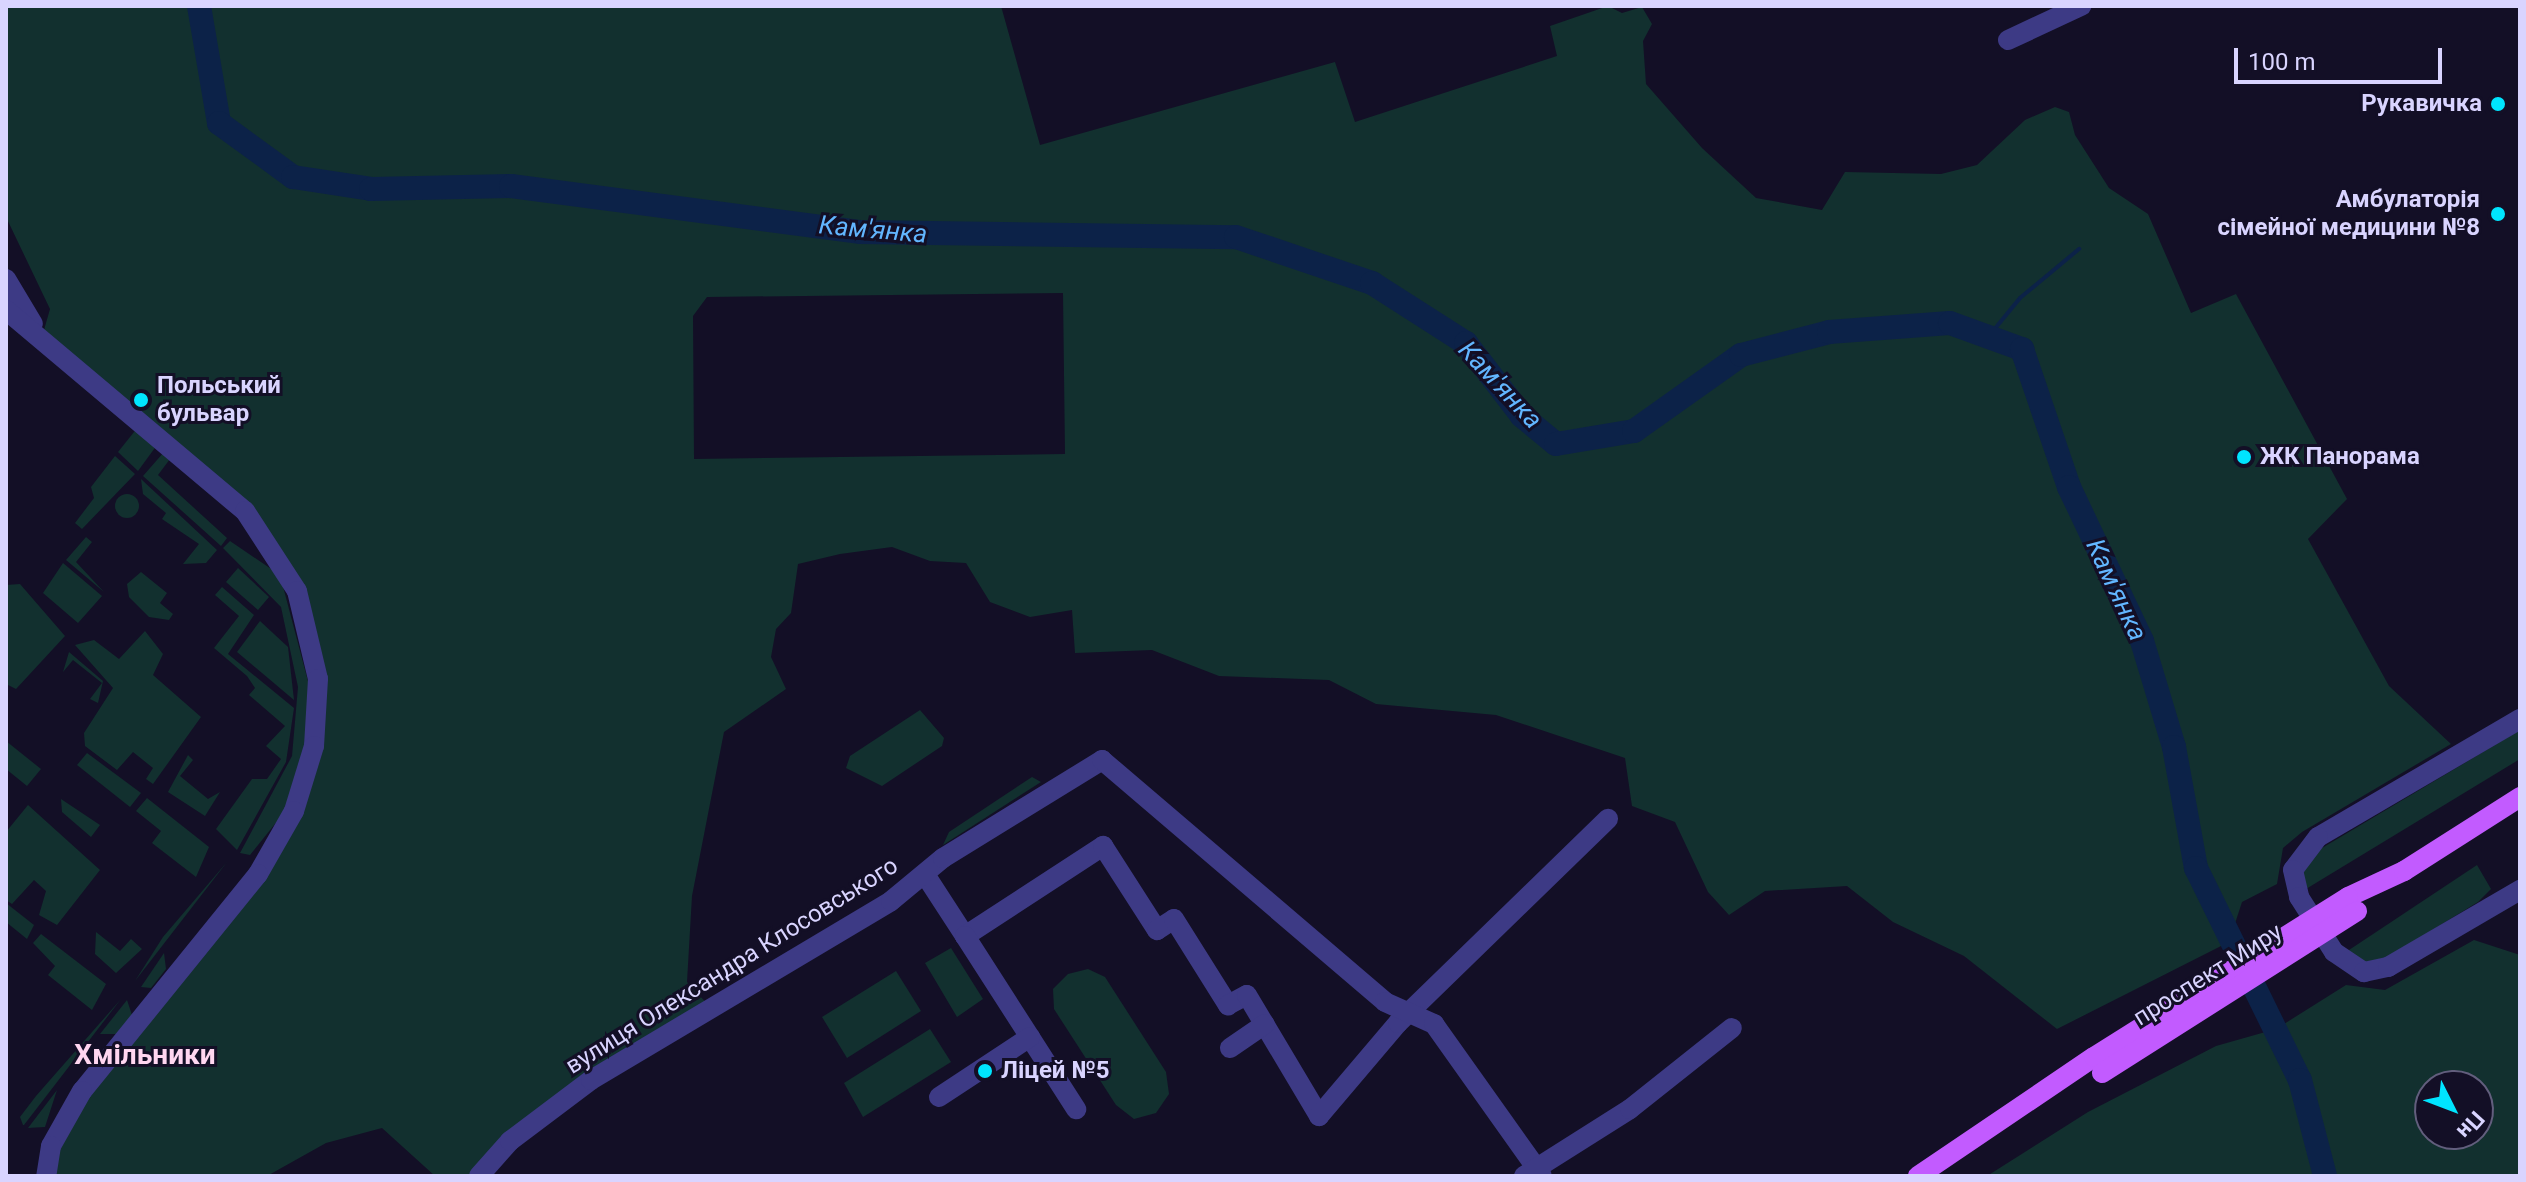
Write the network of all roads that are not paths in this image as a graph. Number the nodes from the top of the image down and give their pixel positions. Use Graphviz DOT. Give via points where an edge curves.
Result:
graph roads {
  1 [pos="2081,6"];
  2 [pos="2008,40"];
  3 [pos="6,279"];
  4 [pos="6,310"];
  5 [pos="42,337"];
  6 [pos="2520,719"];
  7 [pos="2520,797"];
  8 [pos="1608,819"];
  9 [pos="926,876"];
  10 [pos="2520,890"];
  11 [pos="965,936"];
  12 [pos="1416,1010"];
  13 [pos="1265,1024"];
  14 [pos="1732,1028"];
  15 [pos="1030,1037"];
  16 [pos="1230,1048"];
  17 [pos="939,1097"];
  18 [pos="1076,1109"];
  19 [pos="1534,1173"];
  20 [pos="46,1176"];
  21 [pos="479,1176"];
  22 [pos="1918,1176"];
  1 -- 2 [label="street"];
  3 -- 5 [label="street"];
  4 -- 5 [label="street"];
  5 -- 20 [label="street" via="180,450 267,538 305,612 319,703 301,791 258,874 82,1091 51,1146"];
  6 -- 10 [label="street" via="2318,837 2297,857 2293,881 2334,952 2364,972 2388,967"];
  7 -- 22 [label="main road, проспект Миру, bridge"];
  8 -- 12 [label="street"];
  9 -- 11 [label="street"];
  9 -- 12 [label="street, вулиця Олександра Клосовського" via="1102,760 1385,1002"];
  9 -- 21 [label="street, вулиця Олександра Клосовського" via="591,1080 510,1141"];
  11 -- 13 [label="street" via="1103,846 1157,930 1174,919 1228,1005 1247,995"];
  11 -- 15 [label="street"];
  12 -- 13 [label="street" via="1319,1116"];
  12 -- 19 [label="street" via="1434,1024"];
  13 -- 16 [label="street"];
  14 -- 19 [label="street" via="1630,1109"];
  15 -- 17 [label="street"];
  15 -- 18 [label="street"];
}
